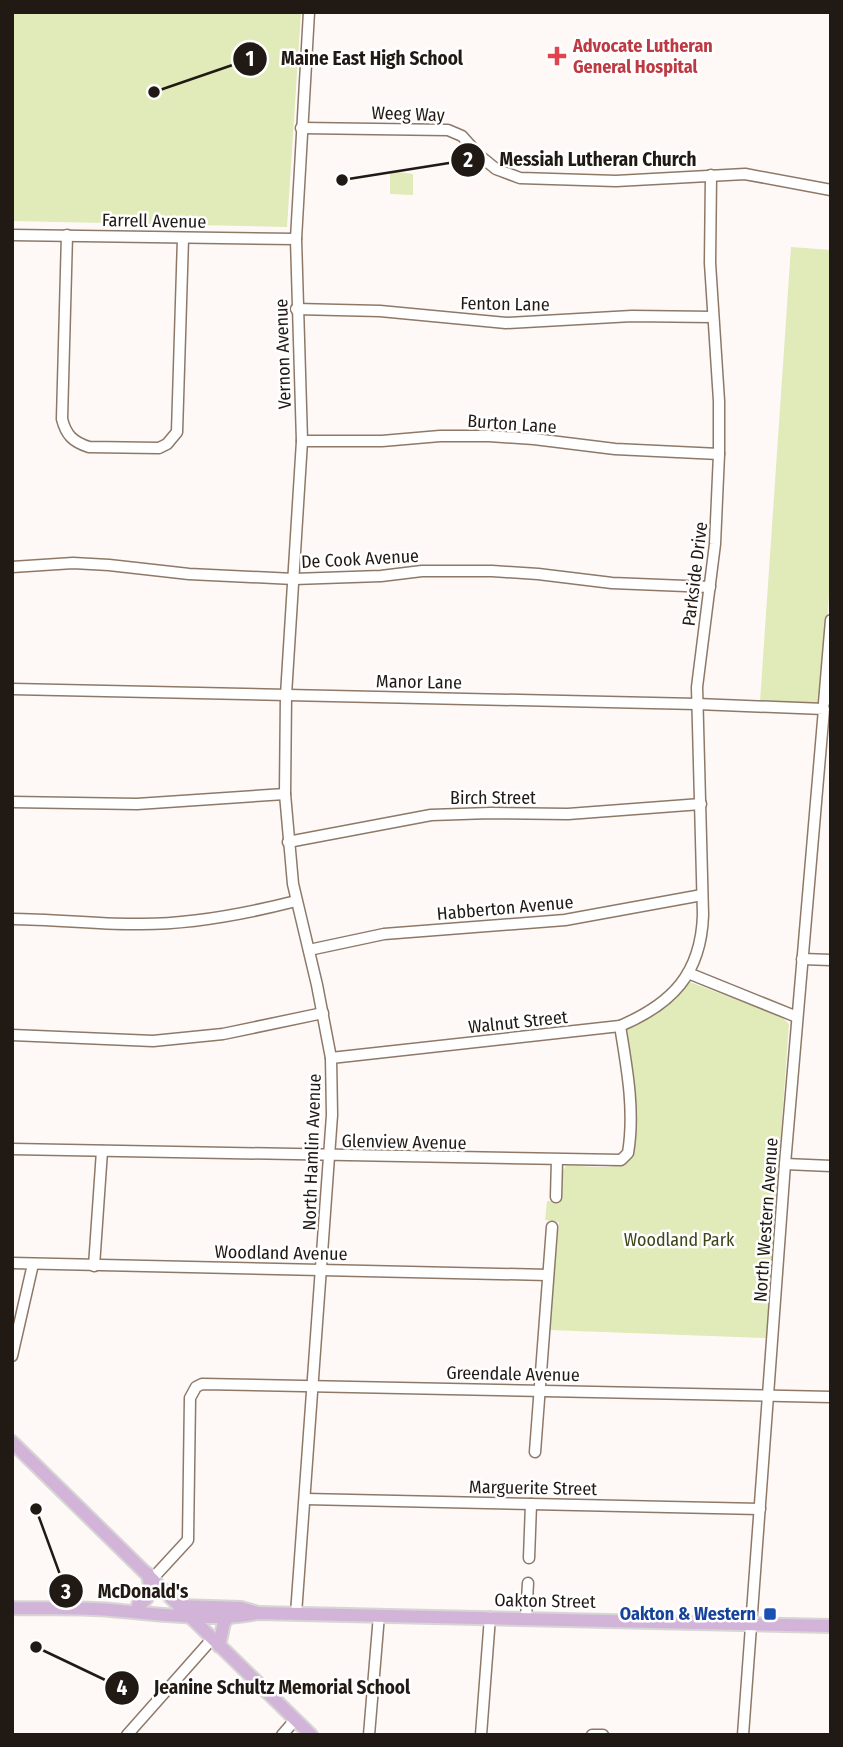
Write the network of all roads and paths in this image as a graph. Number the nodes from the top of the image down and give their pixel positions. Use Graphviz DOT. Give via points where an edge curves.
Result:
graph roads {
  1 [pos="309,12"];
  2 [pos="301,128"];
  3 [pos="711,175"];
  4 [pos="831,190"];
  5 [pos="67,234"];
  6 [pos="12,235"];
  7 [pos="183,238"];
  8 [pos="296,239"];
  9 [pos="296,309"];
  10 [pos="713,317"];
  11 [pos="302,441"];
  12 [pos="719,454"];
  13 [pos="12,567"];
  14 [pos="294,579"];
  15 [pos="710,587"];
  16 [pos="831,620"];
  17 [pos="830,628"];
  18 [pos="12,689"];
  19 [pos="286,695"];
  20 [pos="697,704"];
  21 [pos="824,706"];
  22 [pos="285,794"];
  23 [pos="12,802"];
  24 [pos="701,804"];
  25 [pos="288,842"];
  26 [pos="702,895"];
  27 [pos="296,901"];
  28 [pos="12,919"];
  29 [pos="309,950"];
  30 [pos="802,959"];
  31 [pos="831,960"];
  32 [pos="688,973"];
  33 [pos="323,1013"];
  34 [pos="797,1017"];
  35 [pos="620,1026"];
  36 [pos="12,1035"];
  37 [pos="331,1058"];
  38 [pos="12,1149"];
  39 [pos="102,1151"];
  40 [pos="331,1156"];
  41 [pos="557,1160"];
  42 [pos="786,1164"];
  43 [pos="831,1166"];
  44 [pos="556,1197"];
  45 [pos="552,1227"];
  46 [pos="12,1263"];
  47 [pos="33,1264"];
  48 [pos="94,1266"];
  49 [pos="322,1270"];
  50 [pos="548,1275"];
  51 [pos="12,1356"];
  52 [pos="314,1386"];
  53 [pos="539,1390"];
  54 [pos="769,1395"];
  55 [pos="831,1397"];
  56 [pos="12,1442"];
  57 [pos="535,1451"];
  58 [pos="305,1499"];
  59 [pos="531,1504"];
  60 [pos="760,1509"];
  61 [pos="529,1558"];
  62 [pos="151,1576"];
  63 [pos="528,1583"];
  64 [pos="138,1605"];
  65 [pos="12,1608"];
  66 [pos="112,1610"];
  67 [pos="185,1611"];
  68 [pos="258,1613"];
  69 [pos="296,1614"];
  70 [pos="379,1615"];
  71 [pos="230,1616"];
  72 [pos="490,1618"];
  73 [pos="526,1618"];
  74 [pos="751,1624"];
  75 [pos="831,1626"];
  76 [pos="215,1642"];
  77 [pos="295,1720"];
  78 [pos="127,1735"];
  79 [pos="282,1735"];
  80 [pos="310,1735"];
  81 [pos="369,1735"];
  82 [pos="481,1735"];
  83 [pos="592,1735"];
  84 [pos="603,1735"];
  85 [pos="743,1735"];
  1 -- 2 [label="street, Vernon Avenue"];
  2 -- 3 [label="street, Weeg Way" via="447,130 462,136 496,169 530,179 616,181"];
  2 -- 8 [label="street, Vernon Avenue"];
  3 -- 4 [label="street, Weeg Way" via="745,174"];
  3 -- 10 [label="street, Parkside Drive"];
  5 -- 6 [label="street, Farrell Avenue"];
  5 -- 7 [label="street, Farrell Avenue"];
  5 -- 7 [label="street" via="62,419 65,432 89,447 159,448 177,432"];
  7 -- 8 [label="street, Farrell Avenue"];
  8 -- 9 [label="street, Vernon Avenue"];
  9 -- 10 [label="street, Fenton Lane" via="380,311 506,323"];
  9 -- 11 [label="street, Vernon Avenue"];
  10 -- 12 [label="street, Parkside Drive"];
  11 -- 12 [label="street, Burton Lane" via="489,436"];
  11 -- 14 [label="street, Vernon Avenue"];
  12 -- 15 [label="street, Parkside Drive"];
  13 -- 14 [label="street, De Cook Avenue" via="73,563"];
  14 -- 15 [label="street, De Cook Avenue" via="492,571"];
  14 -- 19 [label="street, Vernon Avenue"];
  15 -- 20 [label="street, Parkside Drive"];
  16 -- 17 [label="street, North Western Avenue"];
  17 -- 21 [label="street, North Western Avenue"];
  18 -- 19 [label="street, Manor Lane"];
  19 -- 20 [label="street, Manor Lane"];
  19 -- 22 [label="street, North Hamlin Avenue"];
  20 -- 21 [label="street, Manor Lane"];
  20 -- 24 [label="street, Parkside Drive"];
  21 -- 30 [label="street, North Western Avenue"];
  22 -- 23 [label="street" via="128,804"];
  22 -- 25 [label="street, North Hamlin Avenue"];
  24 -- 25 [label="street, Birch Street" via="568,814 431,815"];
  24 -- 26 [label="street, Parkside Drive"];
  25 -- 27 [label="street, North Hamlin Avenue"];
  26 -- 29 [label="street, Habberton Avenue" via="565,920 384,934"];
  26 -- 32 [label="street, Parkside Drive" via="701,938"];
  27 -- 28 [label="street" via="181,922"];
  27 -- 29 [label="street, North Hamlin Avenue"];
  29 -- 33 [label="street, North Hamlin Avenue"];
  30 -- 31 [label="street"];
  30 -- 34 [label="street, North Western Avenue"];
  32 -- 34 [label="street"];
  32 -- 35 [label="street, Walnut Street" via="656,1008"];
  33 -- 36 [label="street" via="223,1034 153,1041"];
  33 -- 37 [label="street, North Hamlin Avenue"];
  34 -- 42 [label="street, North Western Avenue"];
  35 -- 37 [label="street, Walnut Street"];
  35 -- 41 [label="street, Glenview Avenue" via="631,1117 626,1157"];
  37 -- 40 [label="street, North Hamlin Avenue"];
  38 -- 39 [label="street, Glenview Avenue"];
  39 -- 40 [label="street, Glenview Avenue"];
  39 -- 48 [label="street"];
  40 -- 41 [label="street, Glenview Avenue"];
  40 -- 49 [label="street, North Hamlin Avenue"];
  41 -- 44 [label="street"];
  42 -- 43 [label="street"];
  42 -- 54 [label="street, North Western Avenue"];
  45 -- 50 [label="street"];
  46 -- 47 [label="street, Woodland Avenue"];
  47 -- 48 [label="street, Woodland Avenue"];
  47 -- 51 [label="street"];
  48 -- 49 [label="street, Woodland Avenue"];
  49 -- 50 [label="street, Woodland Avenue"];
  49 -- 52 [label="street, North Hamlin Avenue"];
  50 -- 53 [label="street"];
  52 -- 53 [label="street, Greendale Avenue"];
  52 -- 58 [label="street, North Hamlin Avenue"];
  52 -- 62 [label="street, Greendale Avenue" via="208,1382 196,1387 190,1398 188,1540"];
  53 -- 54 [label="street, Greendale Avenue"];
  53 -- 57 [label="street"];
  54 -- 55 [label="street, Greendale Avenue"];
  54 -- 60 [label="street, North Western Avenue"];
  56 -- 62 [label="main road"];
  58 -- 59 [label="street, Marguerite Street"];
  58 -- 69 [label="street, North Hamlin Avenue"];
  59 -- 60 [label="street, Marguerite Street"];
  59 -- 61 [label="street"];
  60 -- 74 [label="street, North Western Avenue"];
  62 -- 64 [label="main road" via="148,1595"];
  62 -- 67 [label="main road"];
  63 -- 73 [label="street"];
  64 -- 66 [label="main road, Oakton Street"];
  64 -- 67 [label="main road, Oakton Street"];
  65 -- 66 [label="main road, Oakton Street"];
  66 -- 67 [label="main road, Oakton Street" via="130,1614"];
  67 -- 68 [label="main road, Oakton Street" via="242,1608"];
  67 -- 71 [label="main road, Oakton Street"];
  67 -- 76 [label="main road"];
  68 -- 69 [label="main road, Oakton Street"];
  68 -- 71 [label="main road, Oakton Street"];
  69 -- 70 [label="main road, Oakton Street"];
  70 -- 72 [label="main road, Oakton Street"];
  70 -- 81 [label="street"];
  71 -- 76 [label="main road"];
  72 -- 73 [label="main road, Oakton Street"];
  72 -- 82 [label="street"];
  73 -- 74 [label="main road, Oakton Street"];
  74 -- 75 [label="main road, Oakton Street"];
  74 -- 85 [label="street, North Western Avenue"];
  76 -- 77 [label="main road"];
  76 -- 78 [label="street"];
  77 -- 79 [label="street"];
  77 -- 80 [label="main road"];
  83 -- 84 [label="street"];
}
